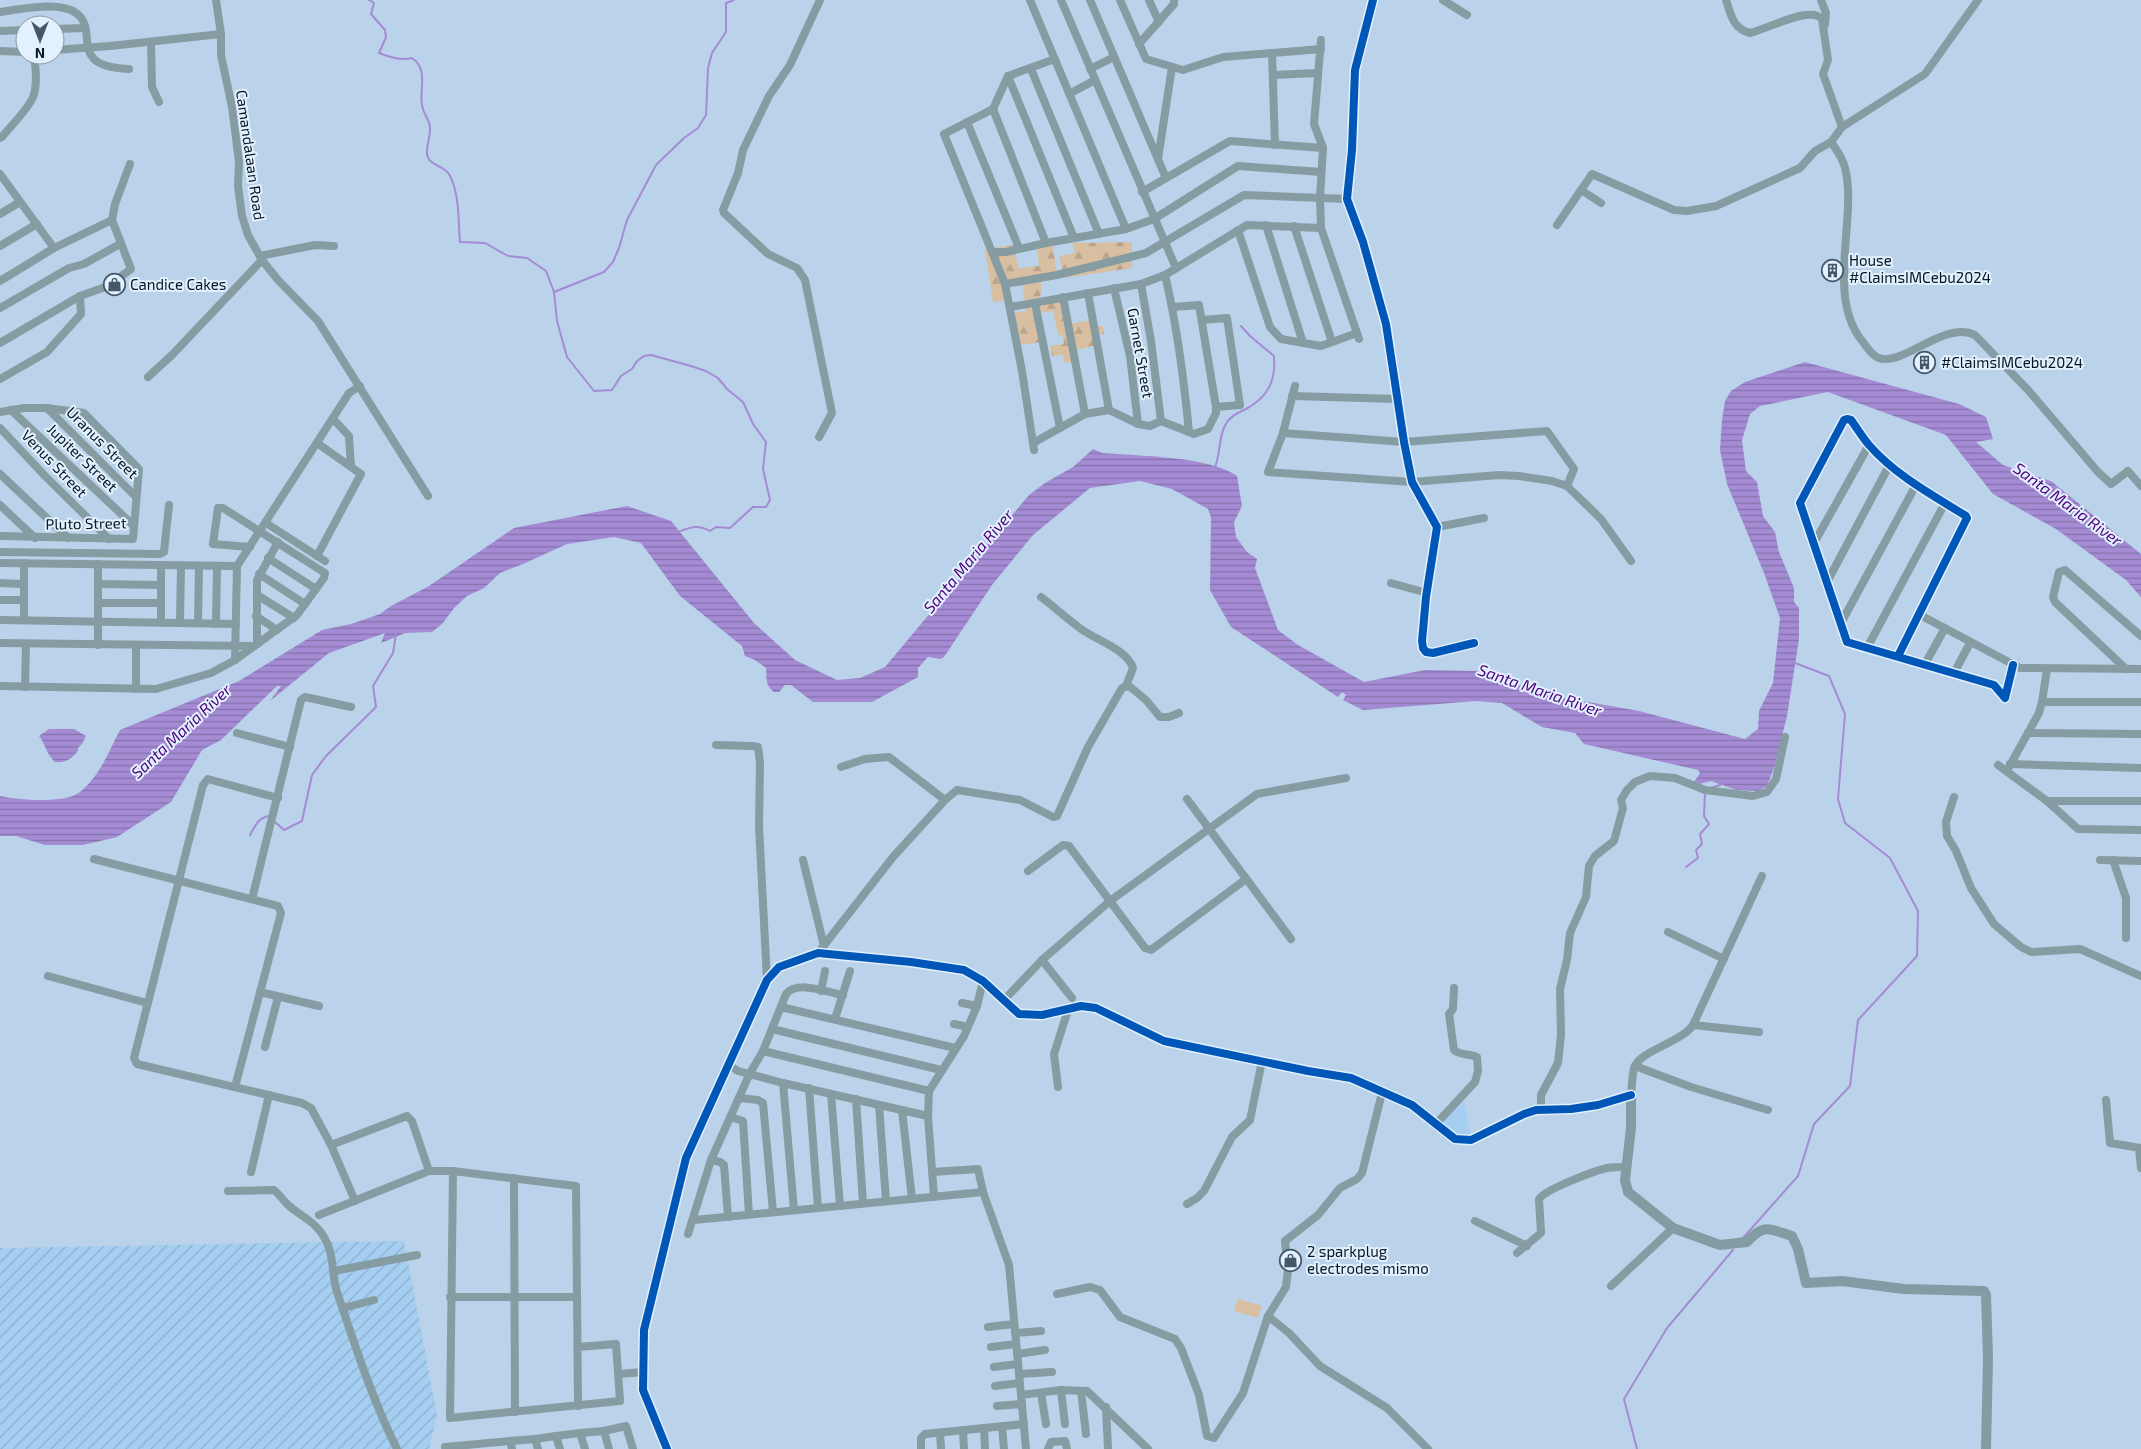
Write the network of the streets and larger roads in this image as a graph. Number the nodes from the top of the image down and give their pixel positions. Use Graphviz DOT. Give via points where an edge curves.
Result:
graph roads {
  1 [pos="216,0"];
  2 [pos="820,0"];
  3 [pos="1030,0"];
  4 [pos="1061,0"];
  5 [pos="1090,0"];
  6 [pos="1120,0"];
  7 [pos="1149,0"];
  8 [pos="1174,0"];
  9 [pos="1373,0"];
  10 [pos="1443,0"];
  11 [pos="1726,0"];
  12 [pos="1821,0"];
  13 [pos="1978,0"];
  14 [pos="32,4"];
  15 [pos="0,12"];
  16 [pos="1467,15"];
  17 [pos="1159,22"];
  18 [pos="85,28"];
  19 [pos="65,29"];
  20 [pos="1823,29"];
  21 [pos="15,30"];
  22 [pos="0,31"];
  23 [pos="221,34"];
  24 [pos="1322,40"];
  25 [pos="152,42"];
  26 [pos="1139,44"];
  27 [pos="87,48"];
  28 [pos="65,49"];
  29 [pos="1321,49"];
  30 [pos="0,51"];
  31 [pos="15,52"];
  32 [pos="1272,53"];
  33 [pos="1114,57"];
  34 [pos="1055,59"];
  35 [pos="35,65"];
  36 [pos="1172,67"];
  37 [pos="129,69"];
  38 [pos="1031,69"];
  39 [pos="1090,69"];
  40 [pos="1318,73"];
  41 [pos="1273,75"];
  42 [pos="1008,76"];
  43 [pos="1095,80"];
  44 [pos="1069,94"];
  45 [pos="159,102"];
  46 [pos="993,109"];
  47 [pos="967,122"];
  48 [pos="1842,127"];
  49 [pos="0,138"];
  50 [pos="1831,142"];
  51 [pos="1275,145"];
  52 [pos="1323,148"];
  53 [pos="1158,159"];
  54 [pos="130,164"];
  55 [pos="1322,172"];
  56 [pos="1166,178"];
  57 [pos="1,179"];
  58 [pos="1581,190"];
  59 [pos="1142,192"];
  60 [pos="1320,198"];
  61 [pos="1347,198"];
  62 [pos="20,202"];
  63 [pos="1601,204"];
  64 [pos="0,214"];
  65 [pos="1154,219"];
  66 [pos="112,220"];
  67 [pos="37,224"];
  68 [pos="1266,225"];
  69 [pos="1557,225"];
  70 [pos="1294,226"];
  71 [pos="1321,228"];
  72 [pos="1126,229"];
  73 [pos="1238,230"];
  74 [pos="1099,234"];
  75 [pos="1074,238"];
  76 [pos="1046,242"];
  77 [pos="1165,243"];
  78 [pos="120,244"];
  79 [pos="0,246"];
  80 [pos="334,246"];
  81 [pos="54,248"];
  82 [pos="1019,248"];
  83 [pos="993,252"];
  84 [pos="261,258"];
  85 [pos="1176,268"];
  86 [pos="1165,275"];
  87 [pos="0,281"];
  88 [pos="1004,284"];
  89 [pos="1140,284"];
  90 [pos="1114,288"];
  91 [pos="1088,293"];
  92 [pos="80,296"];
  93 [pos="1063,297"];
  94 [pos="1035,303"];
  95 [pos="1010,307"];
  96 [pos="1173,307"];
  97 [pos="0,308"];
  98 [pos="1202,320"];
  99 [pos="1332,342"];
  100 [pos="0,343"];
  101 [pos="1303,343"];
  102 [pos="148,377"];
  103 [pos="0,379"];
  104 [pos="360,386"];
  105 [pos="1295,386"];
  106 [pos="1292,396"];
  107 [pos="1397,399"];
  108 [pos="1216,407"];
  109 [pos="47,408"];
  110 [pos="11,410"];
  111 [pos="1109,410"];
  112 [pos="0,412"];
  113 [pos="1086,414"];
  114 [pos="333,420"];
  115 [pos="1161,422"];
  116 [pos="1138,424"];
  117 [pos="0,428"];
  118 [pos="1060,428"];
  119 [pos="1188,432"];
  120 [pos="1283,432"];
  121 [pos="819,437"];
  122 [pos="1404,442"];
  123 [pos="317,443"];
  124 [pos="1869,445"];
  125 [pos="1890,464"];
  126 [pos="351,466"];
  127 [pos="0,474"];
  128 [pos="1412,482"];
  129 [pos="1916,485"];
  130 [pos="1567,486"];
  131 [pos="2141,486"];
  132 [pos="428,496"];
  133 [pos="136,497"];
  134 [pos="1945,503"];
  135 [pos="0,505"];
  136 [pos="169,505"];
  137 [pos="1484,518"];
  138 [pos="134,526"];
  139 [pos="263,527"];
  140 [pos="1437,527"];
  141 [pos="1,537"];
  142 [pos="35,538"];
  143 [pos="68,538"];
  144 [pos="109,539"];
  145 [pos="278,542"];
  146 [pos="1814,543"];
  147 [pos="250,547"];
  148 [pos="0,552"];
  149 [pos="317,556"];
  150 [pos="268,558"];
  151 [pos="324,561"];
  152 [pos="1631,561"];
  153 [pos="0,563"];
  154 [pos="24,563"];
  155 [pos="98,564"];
  156 [pos="161,566"];
  157 [pos="180,566"];
  158 [pos="199,566"];
  159 [pos="217,566"];
  160 [pos="237,566"];
  161 [pos="259,574"];
  162 [pos="1827,582"];
  163 [pos="0,583"];
  164 [pos="1391,583"];
  165 [pos="23,584"];
  166 [pos="98,584"];
  167 [pos="161,586"];
  168 [pos="316,589"];
  169 [pos="1426,593"];
  170 [pos="257,595"];
  171 [pos="1041,597"];
  172 [pos="0,600"];
  173 [pos="24,600"];
  174 [pos="98,603"];
  175 [pos="161,604"];
  176 [pos="305,604"];
  177 [pos="1920,615"];
  178 [pos="256,616"];
  179 [pos="294,618"];
  180 [pos="0,620"];
  181 [pos="24,620"];
  182 [pos="98,622"];
  183 [pos="161,623"];
  184 [pos="180,623"];
  185 [pos="198,623"];
  186 [pos="1840,623"];
  187 [pos="216,624"];
  188 [pos="236,624"];
  189 [pos="1945,628"];
  190 [pos="278,630"];
  191 [pos="2141,636"];
  192 [pos="0,643"];
  193 [pos="1474,643"];
  194 [pos="1970,643"];
  195 [pos="26,644"];
  196 [pos="98,644"];
  197 [pos="136,645"];
  198 [pos="255,645"];
  199 [pos="235,646"];
  200 [pos="1867,648"];
  201 [pos="1898,656"];
  202 [pos="235,660"];
  203 [pos="1925,664"];
  204 [pos="2013,665"];
  205 [pos="2047,669"];
  206 [pos="2126,669"];
  207 [pos="2141,669"];
  208 [pos="1954,673"];
  209 [pos="0,686"];
  210 [pos="1126,686"];
  211 [pos="25,687"];
  212 [pos="136,688"];
  213 [pos="2042,702"];
  214 [pos="2141,702"];
  215 [pos="352,706"];
  216 [pos="1179,713"];
  217 [pos="237,733"];
  218 [pos="2028,733"];
  219 [pos="2141,734"];
  220 [pos="1785,737"];
  221 [pos="716,745"];
  222 [pos="290,747"];
  223 [pos="1998,765"];
  224 [pos="841,767"];
  225 [pos="2009,767"];
  226 [pos="2141,768"];
  227 [pos="1346,778"];
  228 [pos="1954,797"];
  229 [pos="278,798"];
  230 [pos="1187,799"];
  231 [pos="945,800"];
  232 [pos="2141,800"];
  233 [pos="2047,801"];
  234 [pos="1209,829"];
  235 [pos="2141,830"];
  236 [pos="94,859"];
  237 [pos="803,860"];
  238 [pos="2100,860"];
  239 [pos="2113,860"];
  240 [pos="2141,861"];
  241 [pos="1028,871"];
  242 [pos="1762,876"];
  243 [pos="1246,879"];
  244 [pos="178,880"];
  245 [pos="252,899"];
  246 [pos="1110,901"];
  247 [pos="1668,932"];
  248 [pos="2126,938"];
  249 [pos="1291,939"];
  250 [pos="821,950"];
  251 [pos="1724,959"];
  252 [pos="1042,960"];
  253 [pos="850,971"];
  254 [pos="825,972"];
  255 [pos="48,976"];
  256 [pos="2141,976"];
  257 [pos="767,980"];
  258 [pos="983,981"];
  259 [pos="1454,988"];
  260 [pos="821,991"];
  261 [pos="260,992"];
  262 [pos="842,995"];
  263 [pos="278,997"];
  264 [pos="1072,998"];
  265 [pos="1004,1000"];
  266 [pos="148,1003"];
  267 [pos="962,1003"];
  268 [pos="318,1006"];
  269 [pos="977,1006"];
  270 [pos="781,1007"];
  271 [pos="1068,1010"];
  272 [pos="835,1019"];
  273 [pos="954,1024"];
  274 [pos="1693,1025"];
  275 [pos="968,1026"];
  276 [pos="772,1029"];
  277 [pos="1759,1032"];
  278 [pos="265,1047"];
  279 [pos="955,1048"];
  280 [pos="763,1051"];
  281 [pos="1262,1061"];
  282 [pos="729,1065"];
  283 [pos="1635,1066"];
  284 [pos="941,1070"];
  285 [pos="750,1073"];
  286 [pos="783,1083"];
  287 [pos="235,1087"];
  288 [pos="1058,1087"];
  289 [pos="808,1088"];
  290 [pos="929,1091"];
  291 [pos="1382,1093"];
  292 [pos="831,1094"];
  293 [pos="268,1095"];
  294 [pos="1630,1095"];
  295 [pos="740,1098"];
  296 [pos="856,1099"];
  297 [pos="2106,1100"];
  298 [pos="879,1105"];
  299 [pos="902,1110"];
  300 [pos="1541,1110"];
  301 [pos="1768,1110"];
  302 [pos="730,1116"];
  303 [pos="928,1116"];
  304 [pos="1435,1125"];
  305 [pos="331,1145"];
  306 [pos="2140,1148"];
  307 [pos="711,1160"];
  308 [pos="1627,1167"];
  309 [pos="2141,1168"];
  310 [pos="429,1171"];
  311 [pos="453,1171"];
  312 [pos="251,1172"];
  313 [pos="932,1172"];
  314 [pos="514,1178"];
  315 [pos="228,1191"];
  316 [pos="983,1192"];
  317 [pos="934,1196"];
  318 [pos="912,1199"];
  319 [pos="355,1201"];
  320 [pos="886,1201"];
  321 [pos="863,1203"];
  322 [pos="1187,1204"];
  323 [pos="840,1206"];
  324 [pos="818,1208"];
  325 [pos="794,1210"];
  326 [pos="772,1212"];
  327 [pos="749,1214"];
  328 [pos="319,1215"];
  329 [pos="728,1216"];
  330 [pos="694,1220"];
  331 [pos="1475,1221"];
  332 [pos="1673,1228"];
  333 [pos="688,1234"];
  334 [pos="1527,1246"];
  335 [pos="1517,1253"];
  336 [pos="417,1255"];
  337 [pos="334,1271"];
  338 [pos="1611,1286"];
  339 [pos="1057,1294"];
  340 [pos="450,1297"];
  341 [pos="514,1297"];
  342 [pos="577,1297"];
  343 [pos="374,1300"];
  344 [pos="343,1308"];
  345 [pos="1268,1316"];
  346 [pos="1014,1324"];
  347 [pos="988,1327"];
  348 [pos="1041,1331"];
  349 [pos="1015,1334"];
  350 [pos="1016,1344"];
  351 [pos="991,1346"];
  352 [pos="577,1347"];
  353 [pos="1045,1350"];
  354 [pos="1017,1354"];
  355 [pos="1018,1364"];
  356 [pos="994,1367"];
  357 [pos="643,1372"];
  358 [pos="1052,1372"];
  359 [pos="619,1374"];
  360 [pos="1019,1374"];
  361 [pos="1020,1383"];
  362 [pos="995,1386"];
  363 [pos="1061,1390"];
  364 [pos="1081,1391"];
  365 [pos="1041,1393"];
  366 [pos="1021,1395"];
  367 [pos="1022,1404"];
  368 [pos="578,1406"];
  369 [pos="997,1406"];
  370 [pos="1106,1407"];
  371 [pos="515,1412"];
  372 [pos="1024,1424"];
  373 [pos="1046,1424"];
  374 [pos="1065,1424"];
  375 [pos="1002,1426"];
  376 [pos="984,1428"];
  377 [pos="604,1430"];
  378 [pos="962,1430"];
  379 [pos="580,1433"];
  380 [pos="940,1433"];
  381 [pos="1086,1434"];
  382 [pos="556,1436"];
  383 [pos="535,1439"];
  384 [pos="510,1440"];
  385 [pos="445,1446"];
  386 [pos="397,1449"];
  387 [pos="512,1449"];
  388 [pos="538,1449"];
  389 [pos="560,1449"];
  390 [pos="585,1449"];
  391 [pos="609,1449"];
  392 [pos="633,1449"];
  393 [pos="667,1449"];
  394 [pos="921,1449"];
  395 [pos="941,1449"];
  396 [pos="964,1449"];
  397 [pos="985,1449"];
  398 [pos="1004,1449"];
  399 [pos="1026,1449"];
  400 [pos="1048,1449"];
  401 [pos="1067,1449"];
  402 [pos="1108,1449"];
  403 [pos="1148,1449"];
  404 [pos="1428,1449"];
  405 [pos="1986,1449"];
  1 -- 23 [label="street, Camandalaan Road"];
  2 -- 121 [label="street" via="790,65 769,96 743,150 723,210 768,254 797,268 805,280 832,412"];
  3 -- 34 [label="street"];
  4 -- 39 [label="street"];
  5 -- 33 [label="street"];
  6 -- 26 [label="street"];
  7 -- 17 [label="street"];
  8 -- 17 [label="street"];
  9 -- 61 [label="street" via="1355,70"];
  10 -- 16 [label="street"];
  11 -- 20 [label="street" via="1734,23 1742,31 1758,31 1809,14 1820,16"];
  12 -- 20 [label="street" via="1827,19"];
  13 -- 48 [label="street" via="1925,74"];
  14 -- 15 [label="street"];
  14 -- 18 [label="street" via="65,8 76,13"];
  17 -- 26 [label="street"];
  18 -- 19 [label="street"];
  18 -- 27 [label="street"];
  20 -- 48 [label="street" via="1828,60 1823,74"];
  21 -- 22 [label="street"];
  23 -- 25 [label="street"];
  23 -- 84 [label="street, Camandalaan Road" via="221,55 239,162 242,216"];
  24 -- 29 [label="street"];
  25 -- 27 [label="street"];
  25 -- 45 [label="street" via="152,87"];
  26 -- 36 [label="street" via="1146,59"];
  27 -- 28 [label="street"];
  27 -- 37 [label="street" via="102,64"];
  29 -- 32 [label="street"];
  29 -- 40 [label="street"];
  30 -- 31 [label="street"];
  32 -- 36 [label="street" via="1223,57 1183,70"];
  32 -- 41 [label="street"];
  33 -- 39 [label="street"];
  33 -- 53 [label="street"];
  34 -- 38 [label="street"];
  34 -- 44 [label="street"];
  35 -- 49 [label="street" via="34,97"];
  36 -- 53 [label="street"];
  38 -- 42 [label="street"];
  38 -- 74 [label="street"];
  39 -- 43 [label="street"];
  40 -- 41 [label="street"];
  40 -- 52 [label="street" via="1314,124"];
  41 -- 51 [label="street"];
  42 -- 46 [label="street"];
  42 -- 75 [label="street"];
  43 -- 44 [label="street"];
  43 -- 59 [label="street"];
  44 -- 72 [label="street"];
  46 -- 47 [label="street"];
  46 -- 76 [label="street"];
  47 -- 82 [label="street"];
  47 -- 83 [label="street" via="944,134"];
  48 -- 50 [label="street"];
  50 -- 58 [label="street" via="1815,151 1800,168 1716,206 1674,210 1592,174"];
  50 -- 131 [label="street" via="1842,159 1847,179 1844,286 1848,314 1854,332 1871,352 1879,358 1891,359 1939,337 1967,331 1975,335 2028,390 2111,484 2128,471"];
  51 -- 52 [label="street"];
  51 -- 56 [label="street" via="1230,141"];
  52 -- 55 [label="street"];
  53 -- 56 [label="street"];
  54 -- 66 [label="street"];
  55 -- 60 [label="street"];
  55 -- 65 [label="street" via="1238,166"];
  56 -- 59 [label="street"];
  57 -- 62 [label="street"];
  58 -- 63 [label="street"];
  58 -- 69 [label="street"];
  59 -- 65 [label="street"];
  60 -- 61 [label="street"];
  60 -- 71 [label="street"];
  60 -- 77 [label="street" via="1244,195"];
  61 -- 107 [label="street" via="1386,324"];
  62 -- 64 [label="street"];
  62 -- 67 [label="street"];
  65 -- 72 [label="street"];
  65 -- 77 [label="street"];
  66 -- 78 [label="street"];
  66 -- 81 [label="street"];
  67 -- 79 [label="street"];
  67 -- 81 [label="street"];
  68 -- 70 [label="street"];
  68 -- 73 [label="street" via="1247,225"];
  68 -- 101 [label="street"];
  70 -- 71 [label="street"];
  70 -- 99 [label="street"];
  71 -- 99 [label="street" via="1358,336"];
  72 -- 74 [label="street"];
  73 -- 85 [label="street"];
  73 -- 101 [label="street" via="1270,327 1282,339"];
  74 -- 75 [label="street"];
  75 -- 76 [label="street"];
  76 -- 82 [label="street"];
  77 -- 85 [label="street"];
  77 -- 88 [label="street" via="1146,253"];
  78 -- 92 [label="street" via="131,269 108,286"];
  78 -- 97 [label="street" via="84,264 69,268"];
  80 -- 84 [label="street" via="315,245"];
  81 -- 87 [label="street"];
  82 -- 83 [label="street"];
  83 -- 88 [label="street"];
  84 -- 102 [label="street"];
  84 -- 104 [label="street, Camandalaan Road" via="318,321"];
  85 -- 86 [label="street"];
  86 -- 89 [label="street"];
  86 -- 96 [label="street"];
  88 -- 95 [label="street"];
  89 -- 90 [label="street"];
  89 -- 115 [label="street" via="1152,341"];
  90 -- 91 [label="street"];
  90 -- 116 [label="street, Garnet Street" via="1130,356"];
  91 -- 93 [label="street"];
  91 -- 111 [label="street"];
  92 -- 100 [label="street"];
  92 -- 103 [label="street" via="81,314 47,352"];
  93 -- 94 [label="street"];
  93 -- 113 [label="street"];
  94 -- 95 [label="street"];
  94 -- 118 [label="street"];
  95 -- 118 [label="street" via="1033,447"];
  96 -- 98 [label="street" via="1199,305"];
  96 -- 119 [label="street" via="1185,386"];
  98 -- 108 [label="street"];
  98 -- 108 [label="street" via="1227,318 1240,405"];
  99 -- 101 [label="street" via="1322,346"];
  104 -- 114 [label="street" via="349,393"];
  104 -- 132 [label="street, Camandalaan Road"];
  105 -- 106 [label="street"];
  106 -- 107 [label="street"];
  106 -- 120 [label="street"];
  107 -- 122 [label="street"];
  108 -- 119 [label="street" via="1208,429 1194,434"];
  109 -- 110 [label="street"];
  109 -- 133 [label="street, Uranus Street"];
  109 -- 133 [label="street, Pluto Street" via="84,413 140,469"];
  110 -- 112 [label="street"];
  110 -- 138 [label="street, Jupiter Street"];
  111 -- 113 [label="street"];
  111 -- 116 [label="street"];
  113 -- 118 [label="street"];
  114 -- 123 [label="street"];
  114 -- 126 [label="street" via="349,436"];
  115 -- 116 [label="street" via="1150,426"];
  115 -- 119 [label="street"];
  117 -- 144 [label="street, Venus Street"];
  120 -- 122 [label="street"];
  120 -- 128 [label="street" via="1268,472"];
  122 -- 128 [label="street"];
  122 -- 130 [label="street" via="1547,432 1574,469"];
  123 -- 126 [label="street"];
  123 -- 139 [label="street"];
  124 -- 125 [label="street"];
  124 -- 146 [label="street"];
  124 -- 146 [label="street" via="1851,420 1844,420 1800,503"];
  125 -- 129 [label="street"];
  125 -- 162 [label="street"];
  126 -- 149 [label="street" via="361,474"];
  127 -- 143 [label="street"];
  128 -- 130 [label="street" via="1499,475 1552,481"];
  128 -- 140 [label="street"];
  129 -- 134 [label="street"];
  129 -- 186 [label="street"];
  130 -- 152 [label="street" via="1601,519"];
  133 -- 138 [label="street, Pluto Street"];
  134 -- 177 [label="street" via="1966,516 1966,521"];
  134 -- 200 [label="street"];
  135 -- 142 [label="street"];
  136 -- 148 [label="street" via="164,552 160,554"];
  137 -- 140 [label="street"];
  138 -- 144 [label="street, Pluto Street" via="132,540"];
  139 -- 145 [label="street"];
  139 -- 147 [label="street"];
  139 -- 147 [label="street" via="218,508 213,544"];
  139 -- 149 [label="street"];
  140 -- 169 [label="street"];
  141 -- 142 [label="street, Pluto Street"];
  142 -- 143 [label="street, Pluto Street"];
  143 -- 144 [label="street, Pluto Street"];
  145 -- 150 [label="street"];
  145 -- 168 [label="street" via="325,572"];
  146 -- 162 [label="street"];
  147 -- 160 [label="street"];
  149 -- 151 [label="street"];
  150 -- 161 [label="street"];
  150 -- 168 [label="street"];
  153 -- 154 [label="street"];
  154 -- 155 [label="street"];
  154 -- 165 [label="street"];
  155 -- 156 [label="street"];
  155 -- 166 [label="street"];
  156 -- 157 [label="street"];
  156 -- 167 [label="street"];
  157 -- 158 [label="street"];
  157 -- 184 [label="street"];
  158 -- 159 [label="street"];
  158 -- 185 [label="street"];
  159 -- 160 [label="street"];
  159 -- 187 [label="street"];
  160 -- 188 [label="street"];
  161 -- 170 [label="street"];
  161 -- 176 [label="street"];
  162 -- 186 [label="street"];
  163 -- 165 [label="street"];
  164 -- 169 [label="street"];
  165 -- 173 [label="street"];
  166 -- 167 [label="street"];
  166 -- 174 [label="street"];
  167 -- 175 [label="street"];
  168 -- 176 [label="street"];
  169 -- 193 [label="street" via="1422,641 1426,652"];
  170 -- 178 [label="street"];
  170 -- 179 [label="street"];
  171 -- 210 [label="street" via="1083,630 1124,655 1133,668"];
  172 -- 173 [label="street"];
  173 -- 181 [label="street"];
  174 -- 175 [label="street"];
  174 -- 182 [label="street"];
  175 -- 183 [label="street"];
  176 -- 179 [label="street"];
  177 -- 189 [label="street"];
  177 -- 201 [label="street"];
  178 -- 190 [label="street"];
  178 -- 198 [label="street"];
  179 -- 190 [label="street"];
  180 -- 181 [label="street"];
  181 -- 182 [label="street"];
  182 -- 183 [label="street"];
  182 -- 196 [label="street"];
  183 -- 184 [label="street"];
  184 -- 185 [label="street"];
  185 -- 187 [label="street"];
  186 -- 200 [label="street" via="1847,642"];
  187 -- 188 [label="street"];
  188 -- 199 [label="street"];
  189 -- 194 [label="street"];
  189 -- 203 [label="street"];
  190 -- 198 [label="street"];
  191 -- 206 [label="street" via="2065,570 2059,572 2053,597 2055,602"];
  192 -- 195 [label="street"];
  194 -- 204 [label="street"];
  194 -- 208 [label="street"];
  195 -- 196 [label="street"];
  195 -- 211 [label="street"];
  196 -- 197 [label="street"];
  197 -- 199 [label="street"];
  197 -- 212 [label="street"];
  198 -- 199 [label="street"];
  198 -- 202 [label="street"];
  199 -- 202 [label="street"];
  200 -- 201 [label="street"];
  201 -- 203 [label="street"];
  202 -- 212 [label="street" via="210,672 156,689"];
  203 -- 208 [label="street"];
  204 -- 205 [label="street"];
  204 -- 208 [label="street" via="2005,698 1994,685"];
  205 -- 206 [label="street"];
  205 -- 213 [label="street"];
  206 -- 207 [label="street"];
  209 -- 211 [label="street"];
  210 -- 216 [label="street" via="1146,700 1160,717"];
  210 -- 231 [label="street" via="1088,747 1057,816 1053,817 1020,800 960,790"];
  211 -- 212 [label="street"];
  213 -- 214 [label="street"];
  213 -- 218 [label="street"];
  215 -- 222 [label="street" via="305,697 301,700"];
  217 -- 222 [label="street"];
  218 -- 219 [label="street"];
  218 -- 225 [label="street"];
  220 -- 300 [label="street" via="1776,779 1767,792 1753,796 1706,790 1674,778 1650,776 1626,790 1621,800 1623,808 1614,840 1594,856 1589,866 1586,897 1570,933 1560,989 1562,1035 1558,1063 1541,1095"];
  221 -- 257 [label="street" via="758,747"];
  222 -- 229 [label="street"];
  223 -- 225 [label="street"];
  224 -- 231 [label="street" via="865,759 889,757"];
  225 -- 226 [label="street"];
  225 -- 233 [label="street"];
  227 -- 234 [label="street" via="1257,794"];
  228 -- 256 [label="street" via="1946,822 1947,836 1971,888 1994,924 2031,952 2080,948"];
  229 -- 244 [label="street" via="208,779 203,785"];
  229 -- 245 [label="street"];
  230 -- 234 [label="street"];
  231 -- 250 [label="street" via="893,857"];
  232 -- 233 [label="street"];
  233 -- 235 [label="street" via="2078,829"];
  234 -- 243 [label="street"];
  234 -- 246 [label="street"];
  236 -- 244 [label="street"];
  237 -- 250 [label="street"];
  238 -- 239 [label="street"];
  239 -- 240 [label="street"];
  239 -- 248 [label="street" via="2126,898"];
  241 -- 246 [label="street" via="1066,844"];
  242 -- 251 [label="street"];
  243 -- 246 [label="street" via="1151,950 1145,948"];
  243 -- 249 [label="street"];
  244 -- 245 [label="street"];
  244 -- 266 [label="street"];
  245 -- 261 [label="street" via="278,906 281,913"];
  246 -- 252 [label="street"];
  247 -- 251 [label="street"];
  250 -- 257 [label="street" via="779,968"];
  250 -- 258 [label="street" via="964,970"];
  251 -- 274 [label="street"];
  252 -- 264 [label="street"];
  252 -- 265 [label="street"];
  253 -- 262 [label="street"];
  254 -- 260 [label="street"];
  255 -- 266 [label="street"];
  257 -- 282 [label="street"];
  258 -- 265 [label="street"];
  258 -- 269 [label="street"];
  259 -- 304 [label="street" via="1450,1014 1454,1050 1458,1054 1477,1057 1478,1071 1475,1082"];
  260 -- 262 [label="street"];
  260 -- 270 [label="street" via="793,987"];
  261 -- 263 [label="street"];
  261 -- 287 [label="street"];
  262 -- 272 [label="street"];
  263 -- 268 [label="street"];
  263 -- 278 [label="street"];
  265 -- 271 [label="street" via="1019,1014 1042,1015"];
  266 -- 287 [label="street" via="134,1058 137,1064"];
  267 -- 269 [label="street"];
  269 -- 275 [label="street"];
  270 -- 272 [label="street"];
  270 -- 276 [label="street"];
  271 -- 281 [label="street" via="1081,1006 1096,1008 1164,1041"];
  271 -- 288 [label="street" via="1054,1054"];
  272 -- 279 [label="street"];
  273 -- 275 [label="street"];
  274 -- 277 [label="street"];
  274 -- 283 [label="street" via="1688,1033 1648,1054"];
  275 -- 279 [label="street"];
  276 -- 280 [label="street"];
  276 -- 284 [label="street"];
  279 -- 284 [label="street"];
  280 -- 285 [label="street"];
  280 -- 290 [label="street"];
  281 -- 291 [label="street" via="1351,1078"];
  281 -- 322 [label="street" via="1250,1120 1232,1137 1204,1191"];
  282 -- 285 [label="street"];
  282 -- 357 [label="street" via="686,1158 644,1330"];
  283 -- 294 [label="street"];
  283 -- 301 [label="street"];
  284 -- 290 [label="street"];
  285 -- 286 [label="street"];
  285 -- 295 [label="street"];
  286 -- 289 [label="street"];
  286 -- 325 [label="street"];
  287 -- 293 [label="street"];
  289 -- 292 [label="street"];
  289 -- 324 [label="street"];
  290 -- 303 [label="street"];
  291 -- 304 [label="street" via="1412,1105"];
  291 -- 345 [label="street" via="1362,1173 1340,1188 1318,1216 1286,1242 1286,1287"];
  292 -- 296 [label="street"];
  292 -- 323 [label="street"];
  293 -- 305 [label="street" via="311,1108"];
  293 -- 312 [label="street"];
  294 -- 300 [label="street" via="1598,1105"];
  294 -- 308 [label="street"];
  295 -- 302 [label="street"];
  295 -- 326 [label="street" via="763,1103"];
  296 -- 298 [label="street"];
  296 -- 321 [label="street"];
  297 -- 306 [label="street" via="2108,1141"];
  298 -- 299 [label="street"];
  298 -- 320 [label="street"];
  299 -- 303 [label="street"];
  299 -- 318 [label="street"];
  300 -- 304 [label="street" via="1524,1114 1471,1140 1455,1139"];
  302 -- 307 [label="street"];
  302 -- 327 [label="street" via="743,1121"];
  303 -- 313 [label="street"];
  305 -- 310 [label="street" via="407,1116 412,1121"];
  305 -- 319 [label="street"];
  306 -- 309 [label="street"];
  307 -- 329 [label="street" via="724,1166"];
  307 -- 330 [label="street"];
  308 -- 332 [label="street" via="1625,1180 1628,1192"];
  308 -- 334 [label="street" via="1608,1168 1541,1196 1541,1233"];
  310 -- 311 [label="street"];
  310 -- 319 [label="street"];
  311 -- 314 [label="street"];
  311 -- 340 [label="street"];
  313 -- 316 [label="street" via="978,1169"];
  313 -- 317 [label="street"];
  314 -- 341 [label="street"];
  314 -- 342 [label="street" via="576,1186"];
  315 -- 337 [label="street" via="274,1190 320,1230 333,1258"];
  316 -- 317 [label="street"];
  316 -- 346 [label="street" via="1009,1265"];
  317 -- 318 [label="street"];
  318 -- 320 [label="street"];
  319 -- 328 [label="street"];
  320 -- 321 [label="street"];
  321 -- 323 [label="street"];
  323 -- 324 [label="street"];
  324 -- 325 [label="street"];
  325 -- 326 [label="street"];
  326 -- 327 [label="street"];
  327 -- 329 [label="street"];
  329 -- 330 [label="street"];
  330 -- 333 [label="street"];
  331 -- 334 [label="street"];
  332 -- 338 [label="street"];
  332 -- 405 [label="street" via="1720,1245 1746,1242 1762,1228 1792,1236 1806,1283 1842,1281 1904,1289 1984,1291 1988,1358"];
  334 -- 335 [label="street"];
  336 -- 337 [label="street"];
  337 -- 344 [label="street"];
  339 -- 345 [label="street" via="1090,1287 1100,1290 1120,1317 1175,1339 1199,1395 1207,1436 1214,1438 1243,1392"];
  340 -- 341 [label="street"];
  340 -- 371 [label="street" via="450,1418"];
  341 -- 342 [label="street"];
  341 -- 371 [label="street"];
  342 -- 352 [label="street"];
  343 -- 344 [label="street"];
  344 -- 386 [label="street" via="365,1373"];
  345 -- 404 [label="street" via="1320,1366 1387,1408"];
  346 -- 347 [label="street"];
  346 -- 349 [label="street"];
  348 -- 349 [label="street"];
  349 -- 350 [label="street"];
  350 -- 351 [label="street"];
  350 -- 354 [label="street"];
  352 -- 359 [label="street" via="616,1344"];
  352 -- 368 [label="street"];
  353 -- 354 [label="street"];
  354 -- 355 [label="street"];
  355 -- 356 [label="street"];
  355 -- 360 [label="street"];
  357 -- 359 [label="street"];
  357 -- 393 [label="street" via="643,1390"];
  358 -- 360 [label="street"];
  359 -- 368 [label="street" via="620,1401"];
  360 -- 361 [label="street"];
  361 -- 362 [label="street"];
  361 -- 366 [label="street"];
  363 -- 364 [label="street"];
  363 -- 365 [label="street"];
  363 -- 374 [label="street"];
  364 -- 370 [label="street" via="1087,1391"];
  364 -- 381 [label="street"];
  365 -- 366 [label="street"];
  365 -- 373 [label="street"];
  366 -- 367 [label="street"];
  367 -- 369 [label="street"];
  367 -- 372 [label="street"];
  368 -- 371 [label="street"];
  370 -- 402 [label="street"];
  370 -- 403 [label="street"];
  372 -- 375 [label="street"];
  372 -- 399 [label="street"];
  375 -- 376 [label="street"];
  375 -- 398 [label="street"];
  376 -- 378 [label="street"];
  376 -- 397 [label="street"];
  377 -- 379 [label="street"];
  377 -- 391 [label="street"];
  377 -- 392 [label="street" via="626,1426"];
  378 -- 380 [label="street"];
  378 -- 396 [label="street"];
  379 -- 382 [label="street"];
  379 -- 390 [label="street"];
  380 -- 394 [label="street" via="922,1435"];
  380 -- 395 [label="street"];
  382 -- 383 [label="street"];
  382 -- 389 [label="street"];
  383 -- 384 [label="street"];
  383 -- 388 [label="street"];
  384 -- 385 [label="street"];
  384 -- 387 [label="street"];
  400 -- 401 [label="street" via="1051,1442 1065,1441"];
}
